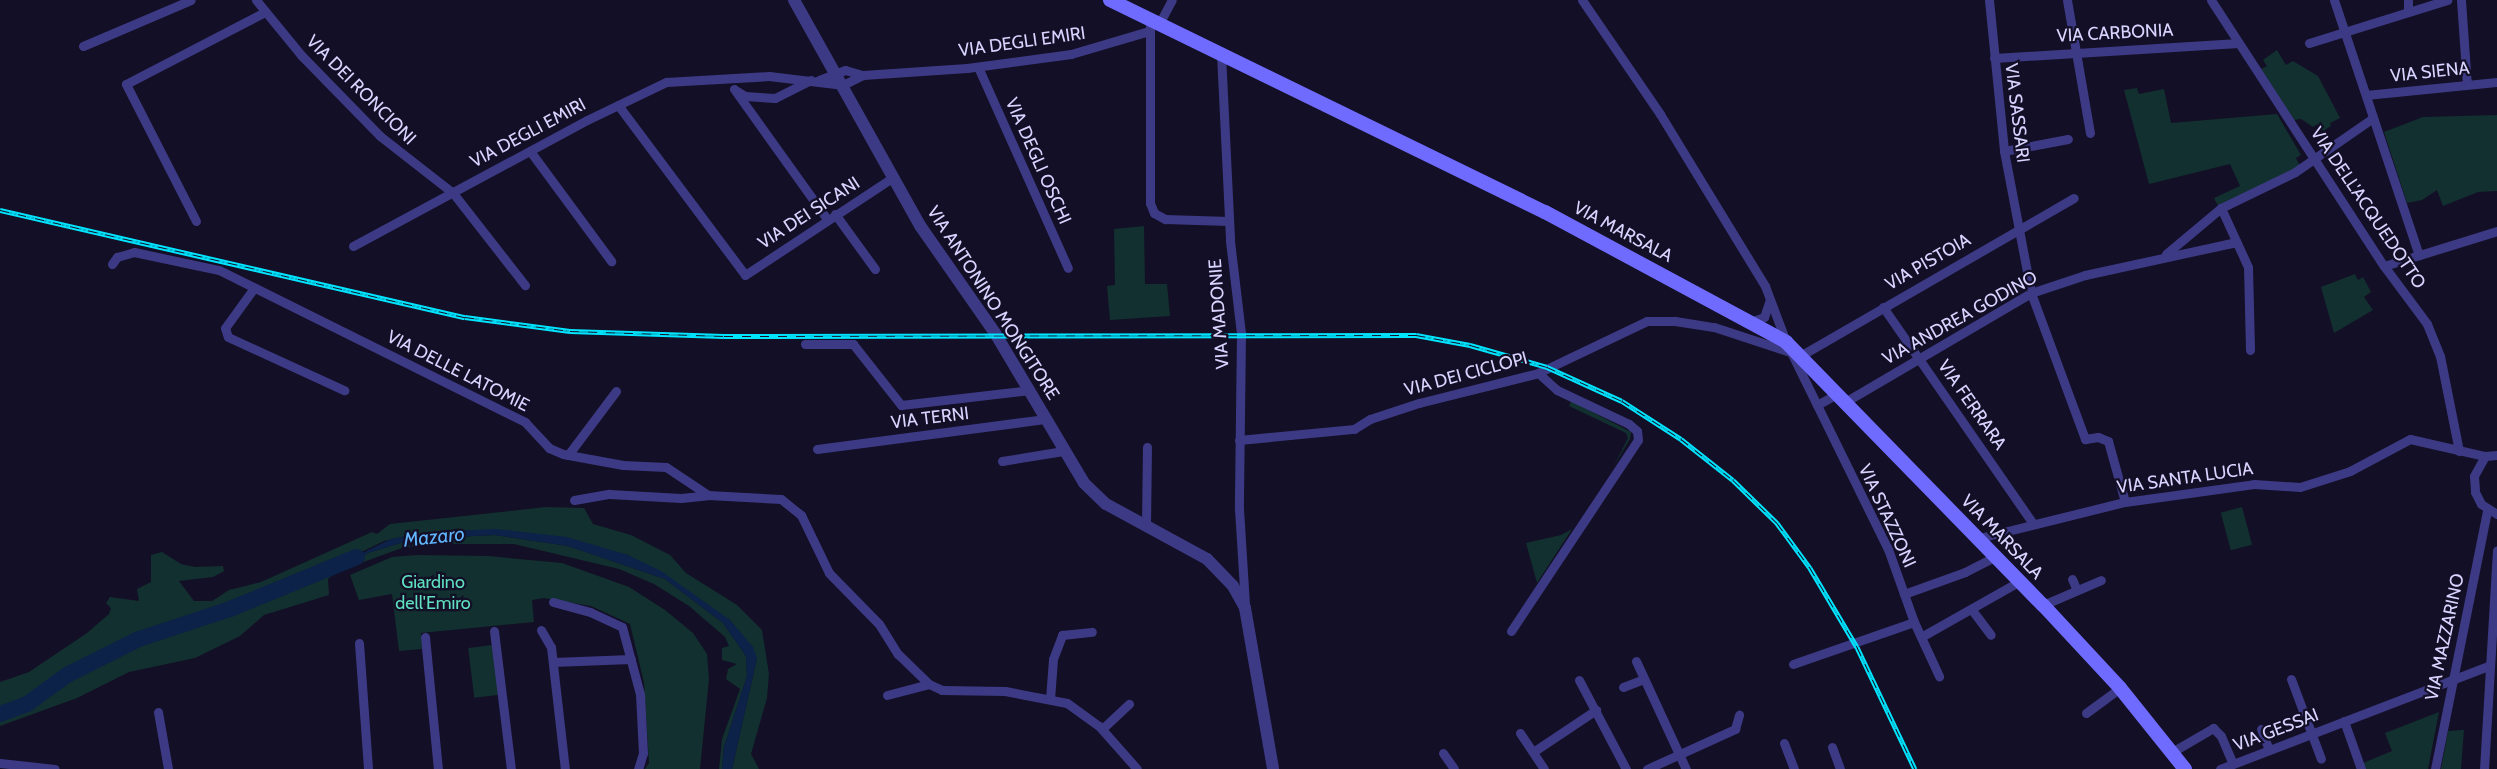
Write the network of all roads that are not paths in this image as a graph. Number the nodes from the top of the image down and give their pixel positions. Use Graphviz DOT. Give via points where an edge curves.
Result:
graph roads {
  1 [pos="191,0"];
  2 [pos="256,0"];
  3 [pos="794,0"];
  4 [pos="1110,0"];
  5 [pos="1172,0"];
  6 [pos="1581,0"];
  7 [pos="1989,0"];
  8 [pos="2067,0"];
  9 [pos="2211,0"];
  10 [pos="2334,0"];
  11 [pos="2408,0"];
  12 [pos="2447,0"];
  13 [pos="2461,0"];
  14 [pos="265,12"];
  15 [pos="2408,12"];
  16 [pos="1153,25"];
  17 [pos="2345,32"];
  18 [pos="2239,43"];
  19 [pos="2308,44"];
  20 [pos="83,46"];
  21 [pos="2075,51"];
  22 [pos="1221,54"];
  23 [pos="1994,58"];
  24 [pos="978,67"];
  25 [pos="836,72"];
  26 [pos="862,75"];
  27 [pos="727,76"];
  28 [pos="815,80"];
  29 [pos="2497,82"];
  30 [pos="843,85"];
  31 [pos="2467,85"];
  32 [pos="734,89"];
  33 [pos="2366,95"];
  34 [pos="618,105"];
  35 [pos="2373,118"];
  36 [pos="2090,133"];
  37 [pos="2068,139"];
  38 [pos="530,151"];
  39 [pos="2004,151"];
  40 [pos="2316,159"];
  41 [pos="892,178"];
  42 [pos="453,193"];
  43 [pos="2074,198"];
  44 [pos="2221,208"];
  45 [pos="831,217"];
  46 [pos="196,221"];
  47 [pos="1229,221"];
  48 [pos="2019,230"];
  49 [pos="2497,231"];
  50 [pos="2235,242"];
  51 [pos="353,246"];
  52 [pos="2164,255"];
  53 [pos="2419,255"];
  54 [pos="612,261"];
  55 [pos="112,264"];
  56 [pos="2384,266"];
  57 [pos="1068,268"];
  58 [pos="876,269"];
  59 [pos="525,285"];
  60 [pos="254,288"];
  61 [pos="2031,293"];
  62 [pos="1771,298"];
  63 [pos="1883,308"];
  64 [pos="1753,321"];
  65 [pos="806,344"];
  66 [pos="2250,350"];
  67 [pos="1794,351"];
  68 [pos="1919,358"];
  69 [pos="1538,373"];
  70 [pos="344,390"];
  71 [pos="1030,390"];
  72 [pos="616,391"];
  73 [pos="1841,398"];
  74 [pos="1817,405"];
  75 [pos="1046,419"];
  76 [pos="1239,440"];
  77 [pos="1147,447"];
  78 [pos="817,449"];
  79 [pos="1063,451"];
  80 [pos="2459,451"];
  81 [pos="2497,454"];
  82 [pos="568,455"];
  83 [pos="2485,456"];
  84 [pos="1002,460"];
  85 [pos="708,495"];
  86 [pos="574,500"];
  87 [pos="2125,502"];
  88 [pos="2494,514"];
  89 [pos="2033,524"];
  90 [pos="1146,526"];
  91 [pos="1978,538"];
  92 [pos="2496,551"];
  93 [pos="1996,556"];
  94 [pos="2072,579"];
  95 [pos="2101,580"];
  96 [pos="2020,581"];
  97 [pos="2077,590"];
  98 [pos="1904,594"];
  99 [pos="553,602"];
  100 [pos="2043,605"];
  101 [pos="1245,608"];
  102 [pos="1972,610"];
  103 [pos="2494,616"];
  104 [pos="1914,622"];
  105 [pos="541,630"];
  106 [pos="1511,630"];
  107 [pos="494,631"];
  108 [pos="1092,632"];
  109 [pos="1991,635"];
  110 [pos="425,637"];
  111 [pos="1921,637"];
  112 [pos="359,643"];
  113 [pos="631,659"];
  114 [pos="1636,661"];
  115 [pos="553,662"];
  116 [pos="1793,664"];
  117 [pos="2489,666"];
  118 [pos="1940,676"];
  119 [pos="1644,679"];
  120 [pos="2291,679"];
  121 [pos="1579,680"];
  122 [pos="2453,680"];
  123 [pos="929,684"];
  124 [pos="1623,687"];
  125 [pos="2120,688"];
  126 [pos="886,695"];
  127 [pos="1050,699"];
  128 [pos="1129,704"];
  129 [pos="1596,710"];
  130 [pos="158,712"];
  131 [pos="2086,713"];
  132 [pos="1739,715"];
  133 [pos="2344,721"];
  134 [pos="1102,729"];
  135 [pos="2261,729"];
  136 [pos="1520,733"];
  137 [pos="2312,734"];
  138 [pos="1784,743"];
  139 [pos="1832,747"];
  140 [pos="2269,750"];
  141 [pos="1533,752"];
  142 [pos="2172,752"];
  143 [pos="1443,753"];
  144 [pos="1679,755"];
  145 [pos="2321,759"];
  146 [pos="0,763"];
  147 [pos="2234,764"];
  148 [pos="55,769"];
  149 [pos="168,769"];
  150 [pos="368,769"];
  151 [pos="438,769"];
  152 [pos="512,769"];
  153 [pos="565,769"];
  154 [pos="638,769"];
  155 [pos="1137,769"];
  156 [pos="1273,769"];
  157 [pos="1454,769"];
  158 [pos="1544,769"];
  159 [pos="1626,769"];
  160 [pos="1647,769"];
  161 [pos="1686,769"];
  162 [pos="1794,769"];
  163 [pos="1840,769"];
  164 [pos="2186,769"];
  165 [pos="2220,769"];
  166 [pos="2361,769"];
  167 [pos="2435,769"];
  168 [pos="2484,769"];
  1 -- 20 [label="street"];
  2 -- 14 [label="street, VIA DEI RONCIONI"];
  3 -- 25 [label="street, VIA ANTONINO MONGITORE"];
  4 -- 16 [label="main road, VIA MARSALA"];
  5 -- 16 [label="street"];
  6 -- 62 [label="street, VIA STAZZONI" via="1660,114"];
  7 -- 23 [label="street, VIA SASSARI"];
  8 -- 21 [label="street"];
  9 -- 18 [label="street, VIA DELL'ACQUEDOTTO"];
  10 -- 17 [label="street"];
  11 -- 15 [label="street"];
  12 -- 15 [label="street"];
  13 -- 31 [label="street"];
  14 -- 42 [label="street, VIA DEI RONCIONI" via="380,136"];
  14 -- 46 [label="street" via="126,84"];
  15 -- 17 [label="street"];
  16 -- 22 [label="main road, VIA MARSALA"];
  16 -- 24 [label="street, VIA DEGLI EMIRI" via="1071,54"];
  16 -- 47 [label="street" via="1150,203 1154,213 1165,219"];
  17 -- 19 [label="street"];
  17 -- 33 [label="street"];
  18 -- 21 [label="street, VIA CARBONIA"];
  18 -- 40 [label="street, VIA DELL'ACQUEDOTTO"];
  21 -- 23 [label="street, VIA CARBONIA"];
  21 -- 36 [label="street"];
  22 -- 47 [label="street, VIA MADONIE"];
  22 -- 64 [label="main road, VIA MARSALA" via="1545,212"];
  23 -- 39 [label="street, VIA SASSARI"];
  24 -- 26 [label="street, VIA DEGLI EMIRI"];
  24 -- 57 [label="street, VIA DEGLI OSCHI"];
  25 -- 26 [label="street, VIA DEGLI EMIRI" via="845,70"];
  25 -- 28 [label="street, VIA DEGLI EMIRI"];
  25 -- 30 [label="street, VIA ANTONINO MONGITORE"];
  26 -- 30 [label="street, VIA DEGLI EMIRI"];
  27 -- 28 [label="street, VIA DEGLI EMIRI"];
  27 -- 32 [label="street"];
  27 -- 34 [label="street, VIA DEGLI EMIRI" via="666,82"];
  28 -- 30 [label="street, VIA DEGLI EMIRI"];
  28 -- 32 [label="street, VIA DEGLI EMIRI" via="775,98 745,96"];
  29 -- 31 [label="street, VIA SIENA"];
  30 -- 41 [label="street, VIA ANTONINO MONGITORE"];
  31 -- 33 [label="street, VIA SIENA"];
  32 -- 45 [label="street"];
  33 -- 35 [label="street"];
  34 -- 38 [label="street, VIA DEGLI EMIRI"];
  34 -- 45 [label="street, VIA DEI SICANI" via="745,275"];
  35 -- 40 [label="street"];
  35 -- 53 [label="street"];
  37 -- 39 [label="street"];
  38 -- 42 [label="street, VIA DEGLI EMIRI"];
  38 -- 54 [label="street"];
  39 -- 48 [label="street, VIA SASSARI"];
  40 -- 44 [label="street"];
  40 -- 56 [label="street, VIA DELL'ACQUEDOTTO"];
  41 -- 45 [label="street, VIA DEI SICANI"];
  41 -- 71 [label="street, VIA ANTONINO MONGITORE"];
  42 -- 51 [label="street, VIA DEGLI EMIRI"];
  42 -- 59 [label="street, VIA DEI RONCIONI"];
  43 -- 48 [label="street, VIA PISTOIA"];
  44 -- 50 [label="street"];
  44 -- 52 [label="street"];
  45 -- 58 [label="street"];
  47 -- 76 [label="street, VIA MADONIE" via="1240,333"];
  48 -- 61 [label="street, VIA SASSARI"];
  48 -- 63 [label="street, VIA PISTOIA"];
  49 -- 53 [label="street"];
  50 -- 52 [label="street, VIA ANDREA GODINO"];
  50 -- 66 [label="street" via="2250,280"];
  52 -- 61 [label="street, VIA ANDREA GODINO" via="2085,274"];
  53 -- 56 [label="street"];
  55 -- 60 [label="street, VIA DELLE LATOMIE" via="126,252 144,253 219,270"];
  56 -- 80 [label="street, VIA DELL'ACQUEDOTTO" via="2434,338"];
  60 -- 70 [label="street" via="225,328 228,337"];
  60 -- 82 [label="street, VIA DELLE LATOMIE" via="525,422 549,448"];
  61 -- 68 [label="street, VIA ANDREA GODINO"];
  61 -- 87 [label="street, VIA SASSARI" via="2085,439 2098,437 2108,441"];
  62 -- 64 [label="street" via="1764,317"];
  62 -- 67 [label="street, VIA STAZZONI"];
  63 -- 67 [label="street, VIA PISTOIA"];
  63 -- 68 [label="street, VIA FERRARA"];
  64 -- 67 [label="main road, VIA MARSALA"];
  65 -- 71 [label="street" via="853,344 901,405"];
  67 -- 69 [label="street, VIA DEI CICLOPI" via="1714,327 1647,321"];
  67 -- 73 [label="main road, VIA MARSALA"];
  67 -- 74 [label="street, VIA STAZZONI"];
  68 -- 73 [label="street, VIA ANDREA GODINO"];
  68 -- 89 [label="street, VIA FERRARA"];
  69 -- 76 [label="street, VIA DEI CICLOPI" via="1419,403 1370,419 1354,429"];
  69 -- 106 [label="street" via="1557,390 1629,424 1637,430 1638,440"];
  71 -- 75 [label="street, VIA ANTONINO MONGITORE"];
  72 -- 82 [label="street"];
  73 -- 74 [label="street"];
  73 -- 91 [label="main road, VIA MARSALA"];
  74 -- 98 [label="street, VIA STAZZONI" via="1888,549"];
  75 -- 78 [label="street, VIA TERNI"];
  75 -- 79 [label="street, VIA ANTONINO MONGITORE"];
  76 -- 101 [label="street, VIA MADONIE"];
  77 -- 90 [label="street"];
  79 -- 84 [label="street"];
  79 -- 90 [label="street, VIA ANTONINO MONGITORE" via="1095,495"];
  80 -- 83 [label="street, VIA SANTA LUCIA"];
  80 -- 87 [label="street, VIA SANTA LUCIA" via="2410,439 2350,471 2300,487 2254,484"];
  81 -- 83 [label="street"];
  82 -- 85 [label="street, VIA DELLE LATOMIE" via="623,465 666,467"];
  83 -- 88 [label="street" via="2476,470 2474,485"];
  85 -- 86 [label="street" via="681,498 609,494"];
  85 -- 123 [label="street" via="769,497 792,505 829,573 879,624 898,654"];
  87 -- 89 [label="street, VIA SANTA LUCIA"];
  88 -- 122 [label="street, VIA MAZZARINO"];
  89 -- 91 [label="street, VIA SANTA LUCIA"];
  90 -- 101 [label="street, VIA ANTONINO MONGITORE" via="1193,550 1221,570"];
  91 -- 93 [label="main road, VIA MARSALA"];
  92 -- 103 [label="street"];
  93 -- 96 [label="main road, VIA MARSALA"];
  93 -- 98 [label="street"];
  94 -- 97 [label="street, VIA MARSALA"];
  95 -- 97 [label="street, VIA MARSALA"];
  96 -- 100 [label="main road, VIA MARSALA"];
  96 -- 102 [label="street"];
  97 -- 100 [label="street, VIA MARSALA"];
  98 -- 104 [label="street, VIA STAZZONI"];
  99 -- 113 [label="street" via="590,612 622,627"];
  100 -- 125 [label="main road, VIA MARSALA"];
  101 -- 156 [label="street"];
  102 -- 109 [label="street"];
  102 -- 111 [label="street"];
  103 -- 117 [label="street"];
  104 -- 111 [label="street, VIA STAZZONI"];
  104 -- 116 [label="street"];
  105 -- 115 [label="street" via="548,638"];
  107 -- 152 [label="street"];
  108 -- 127 [label="street" via="1062,635 1053,658"];
  110 -- 151 [label="street"];
  111 -- 118 [label="street, VIA STAZZONI"];
  112 -- 150 [label="street"];
  113 -- 115 [label="street"];
  113 -- 154 [label="street" via="640,694 643,753"];
  114 -- 119 [label="street"];
  115 -- 153 [label="street"];
  117 -- 122 [label="street, VIA GESSAI"];
  117 -- 168 [label="street"];
  119 -- 124 [label="street"];
  119 -- 144 [label="street"];
  120 -- 137 [label="street"];
  121 -- 129 [label="street"];
  122 -- 133 [label="street, VIA GESSAI"];
  122 -- 167 [label="street, VIA MAZZARINO"];
  123 -- 126 [label="street"];
  123 -- 127 [label="street" via="942,690 1005,691"];
  125 -- 131 [label="street"];
  125 -- 142 [label="main road, VIA MARSALA"];
  127 -- 134 [label="street" via="1067,703"];
  128 -- 134 [label="street"];
  129 -- 141 [label="street"];
  129 -- 159 [label="street"];
  130 -- 149 [label="street"];
  132 -- 144 [label="street" via="1735,729"];
  133 -- 137 [label="street, VIA GESSAI"];
  133 -- 166 [label="street, VIA GESSAI"];
  134 -- 155 [label="street"];
  135 -- 140 [label="street"];
  136 -- 141 [label="street"];
  137 -- 140 [label="street, VIA GESSAI"];
  137 -- 145 [label="street"];
  138 -- 162 [label="street"];
  139 -- 163 [label="street"];
  140 -- 147 [label="street, VIA GESSAI"];
  141 -- 158 [label="street"];
  142 -- 147 [label="street" via="2213,728"];
  142 -- 164 [label="main road, VIA MARSALA"];
  143 -- 157 [label="street"];
  144 -- 160 [label="street"];
  144 -- 161 [label="street"];
  146 -- 148 [label="street"];
  147 -- 165 [label="street, VIA GESSAI"];
}
